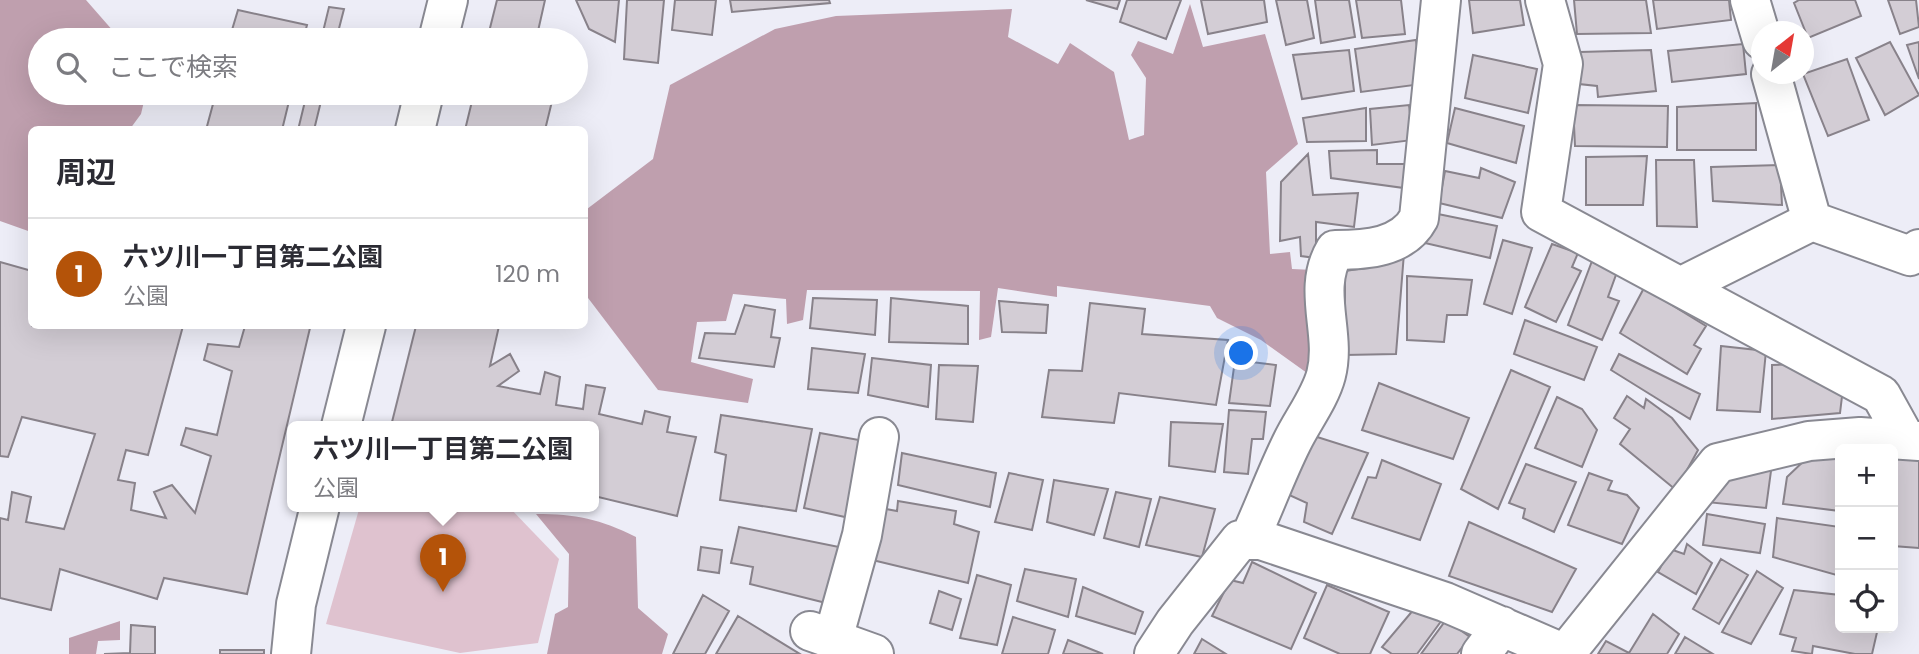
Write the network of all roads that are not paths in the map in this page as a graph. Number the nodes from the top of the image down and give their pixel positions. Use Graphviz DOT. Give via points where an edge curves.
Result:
graph roads {
  1 [pos="448,0"];
  2 [pos="1441,0"];
  3 [pos="1545,0"];
  4 [pos="1751,0"];
  5 [pos="1757,21"];
  6 [pos="441,28"];
  7 [pos="1774,84"];
  8 [pos="421,105"];
  9 [pos="416,126"];
  10 [pos="1812,221"];
  11 [pos="1919,249"];
  12 [pos="1681,287"];
  13 [pos="365,329"];
  14 [pos="342,421"];
  15 [pos="879,437"];
  16 [pos="1912,441"];
  17 [pos="319,512"];
  18 [pos="1249,540"];
  19 [pos="1492,640"];
  20 [pos="290,654"];
  21 [pos="874,654"];
  22 [pos="1154,654"];
  23 [pos="1565,654"];
  1 -- 6 [label="street"];
  2 -- 18 [label="street" via="1419,218 1406,237 1378,246 1335,250 1326,266 1323,296 1329,355 1325,377"];
  3 -- 12 [label="street" via="1563,64 1541,212"];
  4 -- 5 [label="street"];
  7 -- 10 [label="street"];
  8 -- 9 [label="street"];
  10 -- 11 [label="street" via="1910,256"];
  10 -- 12 [label="street"];
  12 -- 16 [label="street" via="1881,396"];
  13 -- 14 [label="street"];
  15 -- 21 [label="street" via="862,534 821,635"];
  16 -- 23 [label="street" via="1860,437 1809,441 1718,463"];
  17 -- 20 [label="street" via="296,604"];
  18 -- 19 [label="street" via="1261,540 1445,602"];
  18 -- 22 [label="street" via="1240,540"];
  19 -- 23 [label="street"];
}
